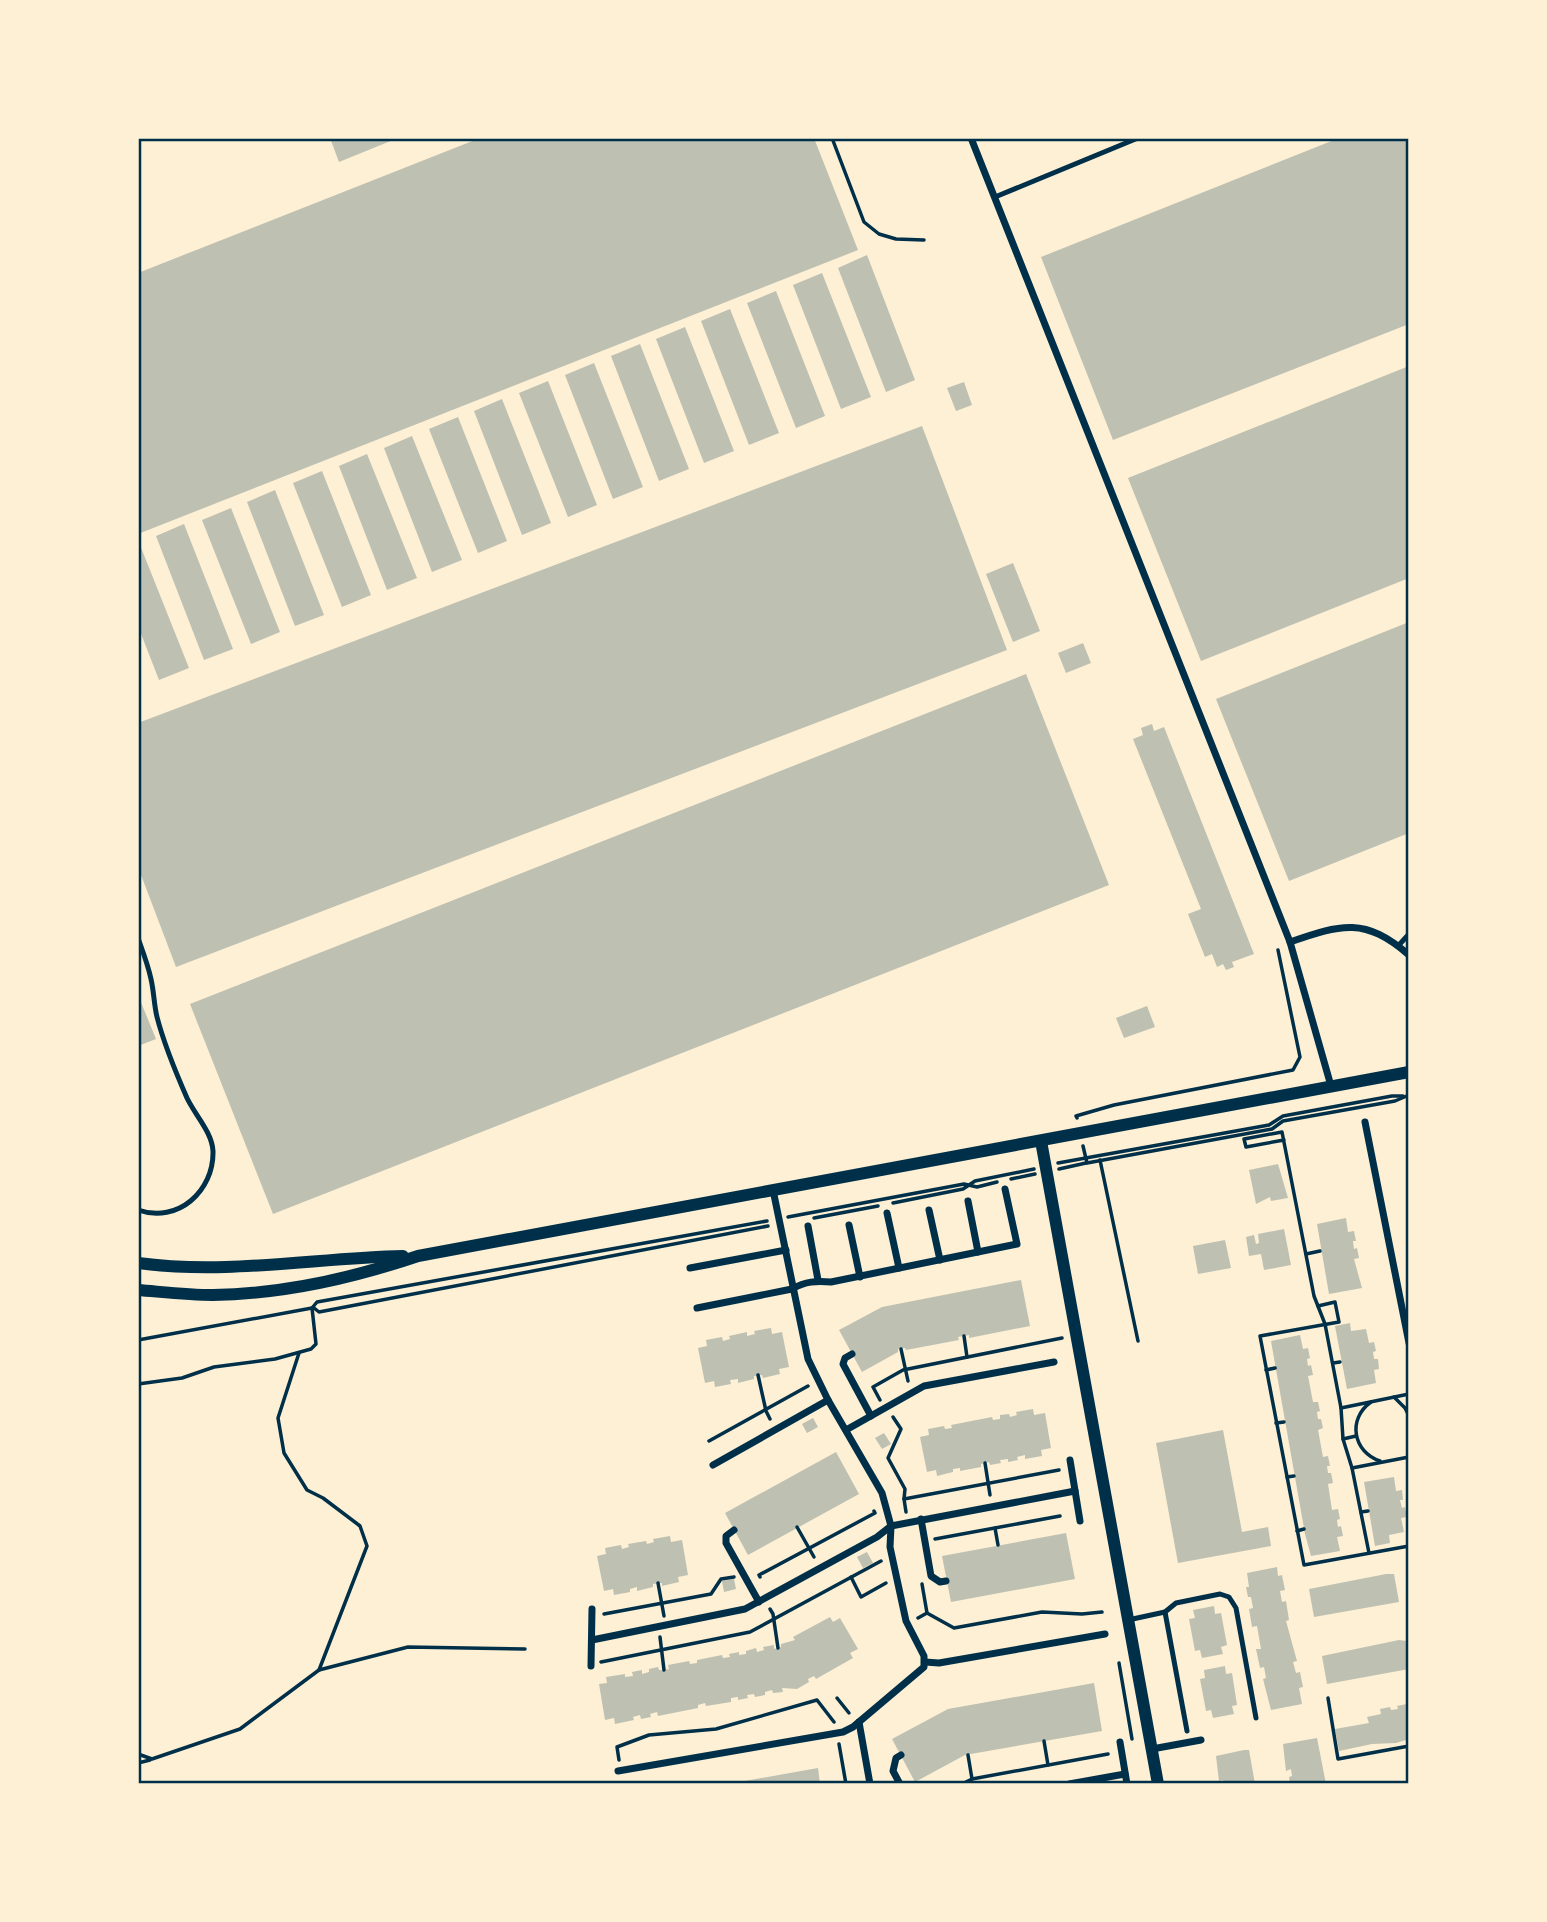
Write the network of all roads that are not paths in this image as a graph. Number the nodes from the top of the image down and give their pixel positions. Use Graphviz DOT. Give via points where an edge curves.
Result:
graph roads {
  1 [pos="971,138"];
  2 [pos="1138,138"];
  3 [pos="995,197"];
  4 [pos="1409,934"];
  5 [pos="138,938"];
  6 [pos="1290,942"];
  7 [pos="1398,946"];
  8 [pos="1409,955"];
  9 [pos="1409,1072"];
  10 [pos="1331,1086"];
  11 [pos="1365,1122"];
  12 [pos="1041,1141"];
  13 [pos="1005,1189"];
  14 [pos="773,1190"];
  15 [pos="968,1201"];
  16 [pos="138,1210"];
  17 [pos="929,1210"];
  18 [pos="887,1213"];
  19 [pos="849,1225"];
  20 [pos="807,1226"];
  21 [pos="786,1250"];
  22 [pos="978,1252"];
  23 [pos="418,1256"];
  24 [pos="940,1260"];
  25 [pos="138,1262"];
  26 [pos="690,1268"];
  27 [pos="899,1268"];
  28 [pos="860,1277"];
  29 [pos="818,1280"];
  30 [pos="792,1289"];
  31 [pos="138,1290"];
  32 [pos="697,1308"];
  33 [pos="1409,1343"];
  34 [pos="852,1354"];
  35 [pos="1054,1362"];
  36 [pos="824,1402"];
  37 [pos="871,1416"];
  38 [pos="846,1430"];
  39 [pos="1069,1460"];
  40 [pos="713,1465"];
  41 [pos="1075,1491"];
  42 [pos="921,1519"];
  43 [pos="1080,1521"];
  44 [pos="891,1525"];
  45 [pos="734,1530"];
  46 [pos="946,1581"];
  47 [pos="765,1599"];
  48 [pos="592,1612"];
  49 [pos="1165,1612"];
  50 [pos="1128,1620"];
  51 [pos="1105,1634"];
  52 [pos="592,1640"];
  53 [pos="925,1662"];
  54 [pos="592,1666"];
  55 [pos="1256,1718"];
  56 [pos="859,1722"];
  57 [pos="1187,1731"];
  58 [pos="1201,1740"];
  59 [pos="1119,1742"];
  60 [pos="1152,1749"];
  61 [pos="901,1755"];
  62 [pos="619,1771"];
  63 [pos="1125,1774"];
  64 [pos="870,1784"];
  65 [pos="900,1784"];
  66 [pos="1069,1784"];
  67 [pos="1127,1784"];
  68 [pos="1158,1784"];
  1 -- 3 [label="street"];
  2 -- 3 [label="lane"];
  3 -- 6 [label="street"];
  4 -- 7 [label="lane"];
  5 -- 16 [label="lane" via="164,1038 213,1148 212,1167 189,1205 164,1214"];
  6 -- 7 [label="street" via="1333,928 1354,927 1369,929"];
  6 -- 10 [label="street"];
  7 -- 8 [label="street"];
  9 -- 10 [label="street"];
  10 -- 12 [label="street"];
  11 -- 33 [label="street"];
  12 -- 14 [label="street"];
  12 -- 50 [label="street"];
  13 -- 22 [label="street" via="1017,1244"];
  14 -- 21 [label="street"];
  14 -- 23 [label="street"];
  15 -- 22 [label="street"];
  17 -- 24 [label="street"];
  18 -- 27 [label="street"];
  19 -- 28 [label="street"];
  20 -- 29 [label="street"];
  21 -- 26 [label="street"];
  21 -- 30 [label="street"];
  22 -- 24 [label="street"];
  23 -- 25 [label="street" via="251,1267"];
  23 -- 31 [label="street" via="368,1273 259,1291 214,1295"];
  24 -- 27 [label="street"];
  27 -- 28 [label="street"];
  28 -- 29 [label="street"];
  29 -- 30 [label="street"];
  30 -- 32 [label="street"];
  30 -- 36 [label="street" via="807,1359"];
  34 -- 37 [label="street" via="843,1364"];
  35 -- 37 [label="street" via="924,1387"];
  36 -- 38 [label="street"];
  36 -- 40 [label="street"];
  37 -- 38 [label="street"];
  38 -- 44 [label="street" via="882,1493"];
  39 -- 41 [label="street"];
  41 -- 42 [label="street"];
  41 -- 43 [label="street"];
  42 -- 44 [label="street"];
  42 -- 46 [label="street" via="931,1576"];
  44 -- 47 [label="street"];
  44 -- 53 [label="street" via="890,1547 907,1623"];
  45 -- 47 [label="street" via="726,1536 726,1543"];
  47 -- 52 [label="street" via="745,1609"];
  48 -- 52 [label="street"];
  49 -- 50 [label="lane"];
  49 -- 55 [label="lane" via="1175,1602 1220,1594 1229,1597 1236,1608"];
  49 -- 57 [label="lane"];
  50 -- 60 [label="street"];
  51 -- 53 [label="street"];
  52 -- 54 [label="street"];
  53 -- 56 [label="street" via="921,1671"];
  56 -- 62 [label="street" via="837,1733"];
  56 -- 64 [label="street"];
  58 -- 60 [label="street"];
  59 -- 63 [label="street"];
  60 -- 68 [label="street"];
  61 -- 65 [label="street" via="893,1771"];
  63 -- 66 [label="street"];
  63 -- 67 [label="street"];
}
